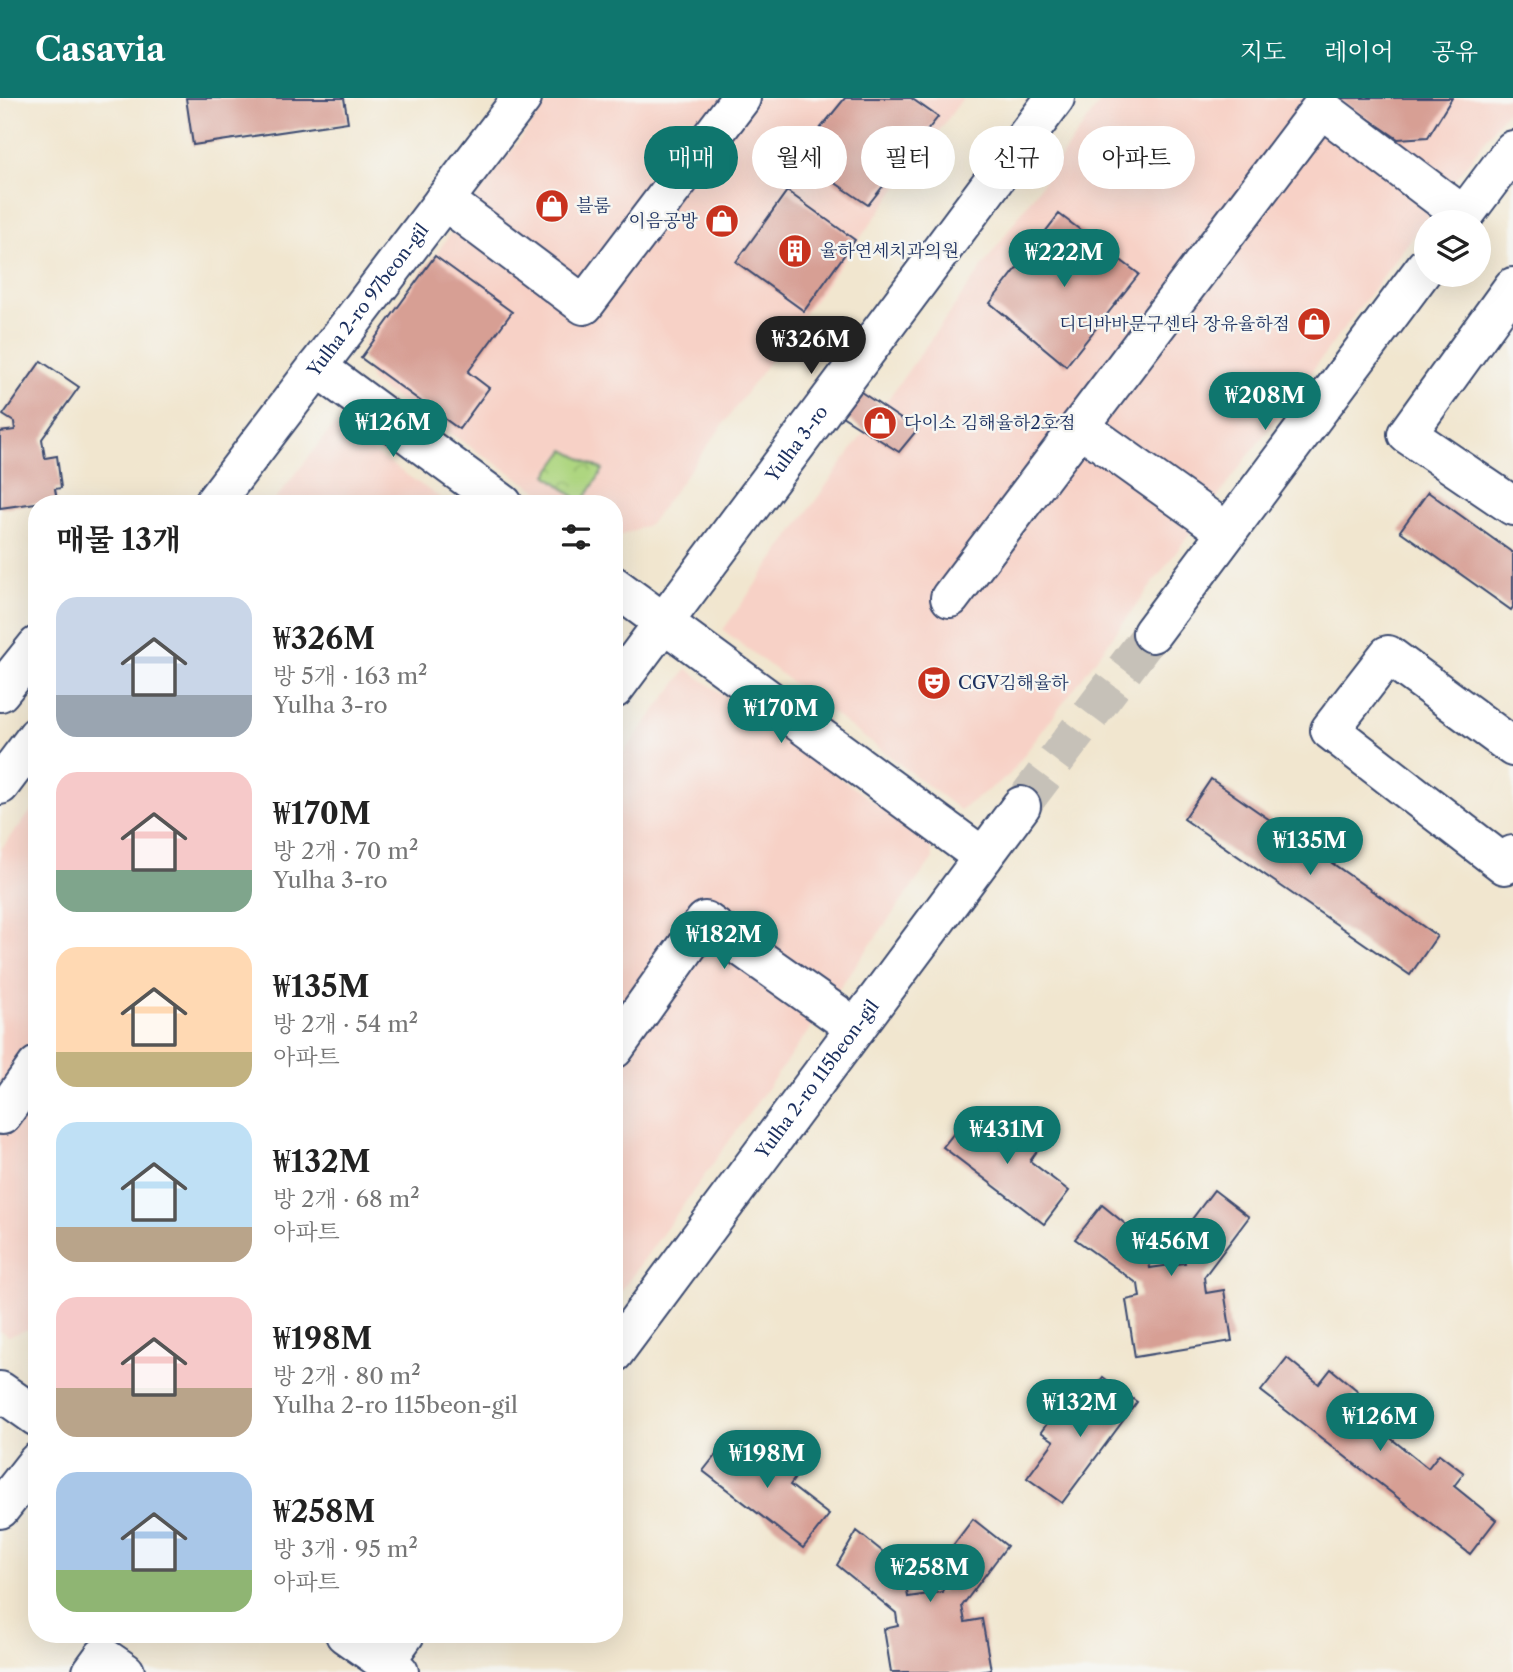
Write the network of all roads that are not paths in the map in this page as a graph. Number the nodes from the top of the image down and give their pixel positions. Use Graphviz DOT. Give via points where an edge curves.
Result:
graph roads {
  1 [pos="522,98"];
  2 [pos="741,98"];
  3 [pos="1055,98"];
  4 [pos="1513,149"];
  5 [pos="444,200"];
  6 [pos="1450,210"];
  7 [pos="1468,210"];
  8 [pos="1414,282"];
  9 [pos="1513,287"];
  10 [pos="317,367"];
  11 [pos="1080,427"];
  12 [pos="220,495"];
  13 [pos="491,495"];
  14 [pos="1509,495"];
  15 [pos="1227,532"];
  16 [pos="623,592"];
  17 [pos="950,598"];
  18 [pos="664,622"];
  19 [pos="1152,633"];
  20 [pos="28,657"];
  21 [pos="623,677"];
  22 [pos="0,692"];
  23 [pos="1513,747"];
  24 [pos="28,748"];
  25 [pos="0,785"];
  26 [pos="1021,806"];
  27 [pos="1513,855"];
  28 [pos="983,857"];
  29 [pos="856,1028"];
  30 [pos="623,1036"];
  31 [pos="28,1079"];
  32 [pos="0,1113"];
  33 [pos="623,1341"];
  34 [pos="0,1391"];
  35 [pos="28,1411"];
  36 [pos="28,1473"];
  37 [pos="0,1509"];
  38 [pos="366,1643"];
  39 [pos="397,1656"];
  40 [pos="92,1672"];
  41 [pos="125,1672"];
  1 -- 5 [label="street, Yulha 2-ro 97beon-gil"];
  2 -- 5 [label="street" via="584,305"];
  3 -- 18 [label="street, Yulha 3-ro"];
  4 -- 7 [label="street"];
  5 -- 10 [label="street, Yulha 2-ro 97beon-gil"];
  6 -- 11 [label="street" via="1321,108"];
  8 -- 15 [label="street"];
  9 -- 14 [label="street" via="1407,434"];
  10 -- 12 [label="street, Yulha 2-ro 97beon-gil"];
  10 -- 13 [label="street"];
  11 -- 15 [label="street"];
  11 -- 17 [label="street"];
  15 -- 19 [label="street"];
  16 -- 18 [label="street"];
  18 -- 21 [label="street, Yulha 3-ro"];
  18 -- 28 [label="street"];
  20 -- 22 [label="street"];
  23 -- 27 [label="street" via="1388,655 1330,730 1505,865"];
  24 -- 25 [label="street"];
  26 -- 28 [label="street, Yulha 2-ro 115beon-gil"];
  28 -- 29 [label="street, Yulha 2-ro 115beon-gil"];
  29 -- 30 [label="street" via="705,921"];
  29 -- 33 [label="street, Yulha 2-ro 115beon-gil"];
  31 -- 32 [label="street"];
  34 -- 35 [label="street"];
  36 -- 37 [label="street"];
  38 -- 39 [label="street"];
  40 -- 41 [label="street" via="103,1657"];
}
